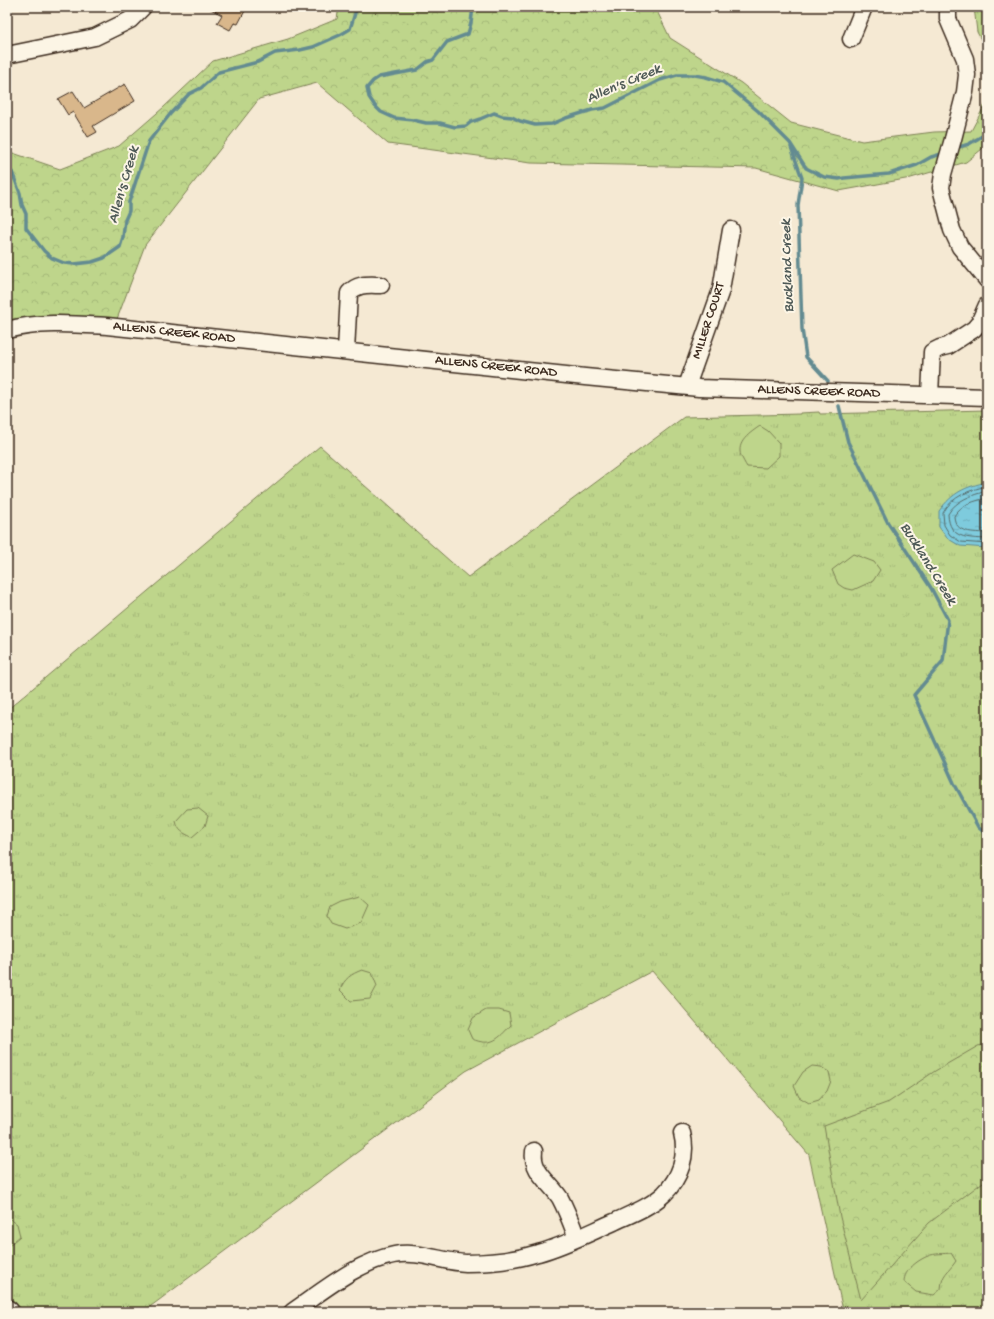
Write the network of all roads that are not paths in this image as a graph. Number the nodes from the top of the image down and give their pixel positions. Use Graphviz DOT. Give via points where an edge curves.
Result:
graph roads {
  1 [pos="143,7"];
  2 [pos="864,7"];
  3 [pos="948,7"];
  4 [pos="851,39"];
  5 [pos="7,55"];
  6 [pos="731,230"];
  7 [pos="987,280"];
  8 [pos="381,285"];
  9 [pos="987,305"];
  10 [pos="7,330"];
  11 [pos="346,351"];
  12 [pos="686,386"];
  13 [pos="930,395"];
  14 [pos="987,397"];
  15 [pos="682,1133"];
  16 [pos="534,1151"];
  17 [pos="577,1238"];
  18 [pos="292,1312"];
  1 -- 5 [label="street" via="130,20 95,37"];
  2 -- 4 [label="street"];
  3 -- 7 [label="street" via="948,19 965,59 967,75 965,92 944,166 941,188 952,230 960,247"];
  6 -- 12 [label="street, MILLER COURT" via="721,290"];
  8 -- 11 [label="street" via="356,286 349,293"];
  9 -- 13 [label="street" via="974,329 948,346 932,352"];
  10 -- 11 [label="street, ALLENS CREEK ROAD" via="39,324 108,326"];
  11 -- 12 [label="street, ALLENS CREEK ROAD"];
  12 -- 13 [label="street, ALLENS CREEK ROAD"];
  13 -- 14 [label="street, ALLENS CREEK ROAD"];
  15 -- 17 [label="street" via="685,1144 682,1164 679,1174 664,1194 646,1207"];
  16 -- 17 [label="street" via="534,1163 539,1174 559,1197"];
  17 -- 18 [label="street" via="539,1253 504,1260 466,1263 418,1254 396,1254 376,1259 348,1274"];
}
